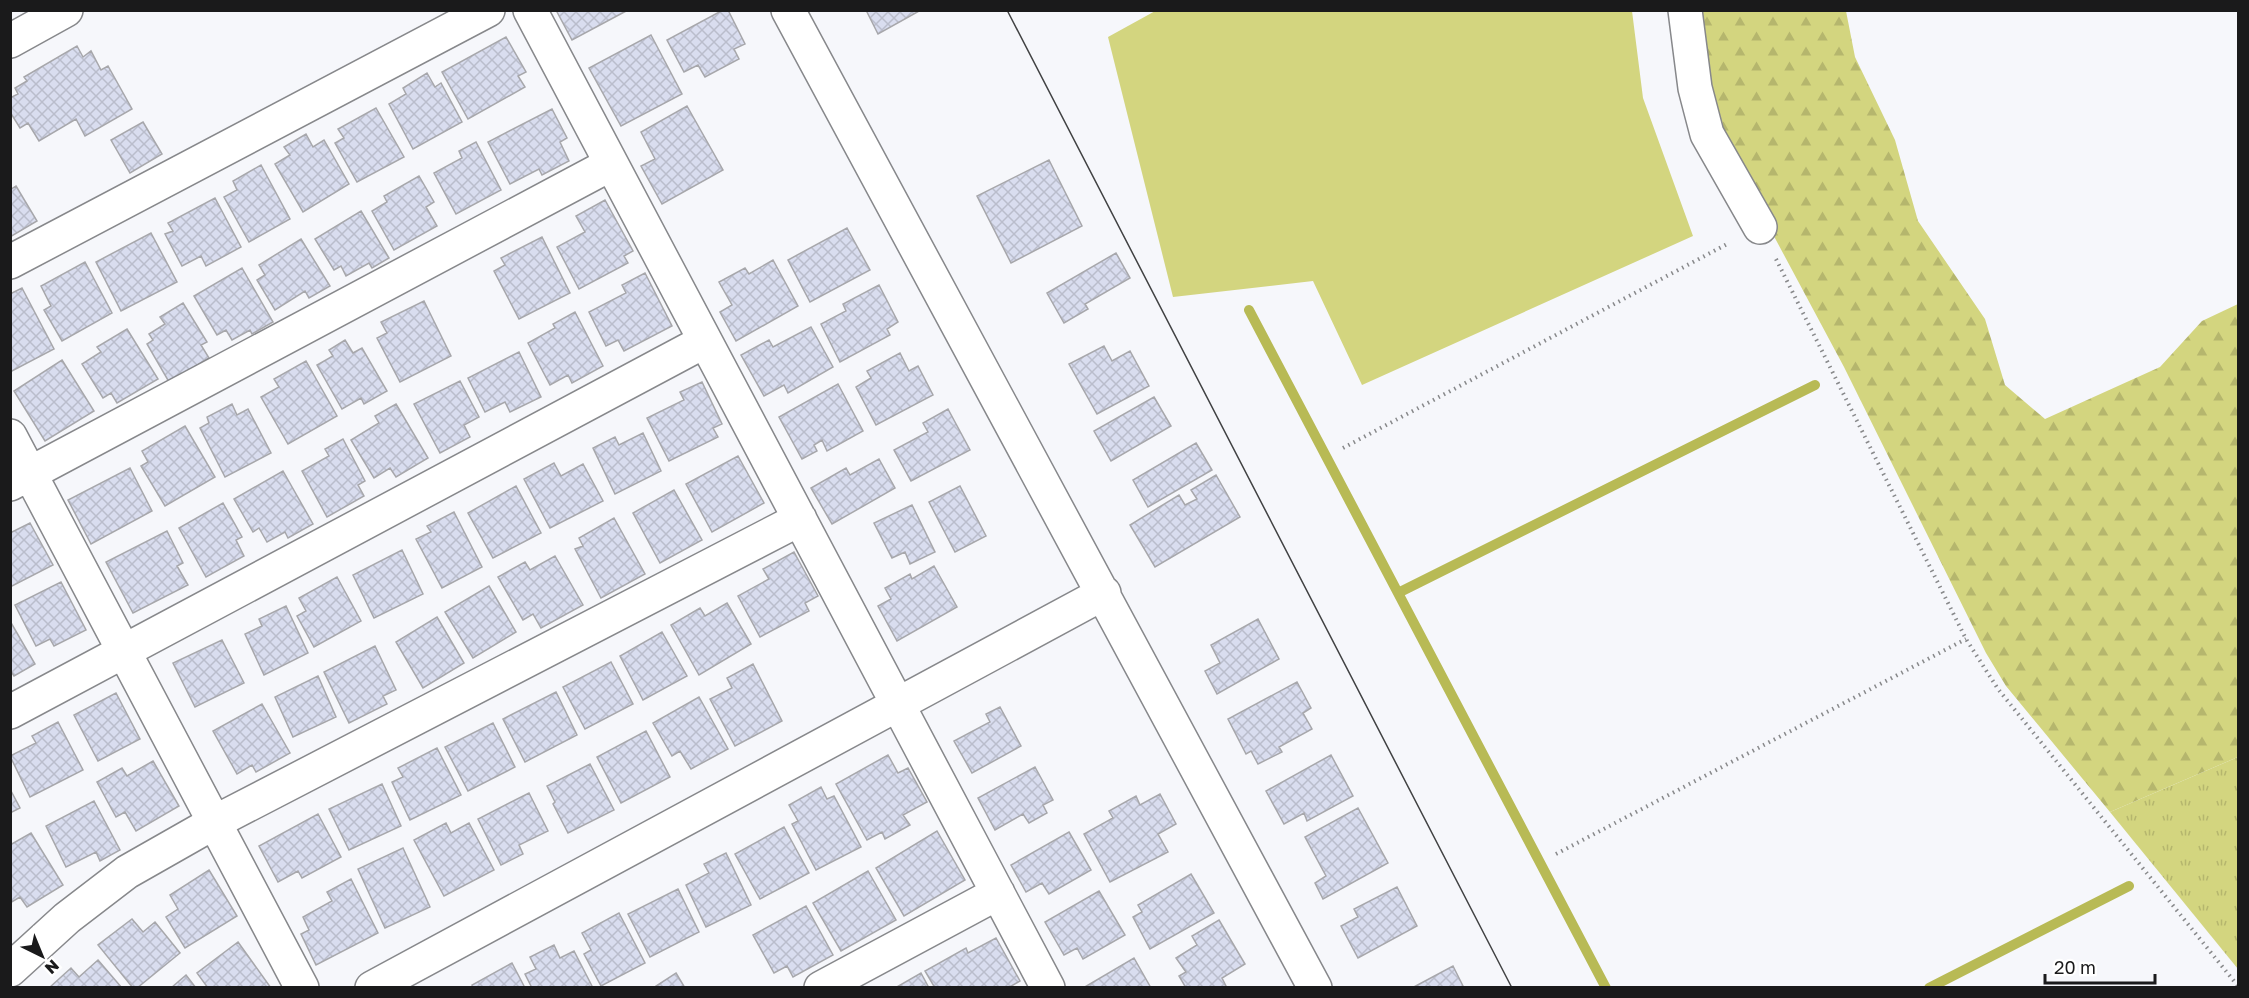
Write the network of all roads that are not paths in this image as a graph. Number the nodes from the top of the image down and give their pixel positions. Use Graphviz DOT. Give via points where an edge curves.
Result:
graph roads {
  1 [pos="66,10"];
  2 [pos="488,10"];
  3 [pos="530,10"];
  4 [pos="788,10"];
  5 [pos="1685,10"];
  6 [pos="10,40"];
  7 [pos="611,164"];
  8 [pos="1760,227"];
  9 [pos="10,262"];
  10 [pos="705,341"];
  11 [pos="10,436"];
  12 [pos="20,478"];
  13 [pos="800,519"];
  14 [pos="1104,593"];
  15 [pos="124,651"];
  16 [pos="898,705"];
  17 [pos="10,712"];
  18 [pos="215,822"];
  19 [pos="998,893"];
  20 [pos="10,970"];
  21 [pos="302,987"];
  22 [pos="372,987"];
  23 [pos="821,987"];
  24 [pos="1048,987"];
  25 [pos="1315,987"];
  1 -- 6 [label="street"];
  2 -- 9 [label="street"];
  3 -- 7 [label="street"];
  4 -- 14 [label="street"];
  5 -- 8 [label="street" via="1695,88 1707,134"];
  7 -- 10 [label="street"];
  7 -- 12 [label="street"];
  10 -- 13 [label="street"];
  10 -- 15 [label="street"];
  11 -- 12 [label="street"];
  12 -- 15 [label="street"];
  13 -- 16 [label="street"];
  13 -- 18 [label="street"];
  14 -- 16 [label="street"];
  14 -- 25 [label="street"];
  15 -- 17 [label="street"];
  15 -- 18 [label="street"];
  16 -- 19 [label="street"];
  16 -- 22 [label="street"];
  18 -- 20 [label="street" via="127,872 67,918"];
  18 -- 21 [label="street"];
  19 -- 23 [label="street"];
  19 -- 24 [label="street"];
}
